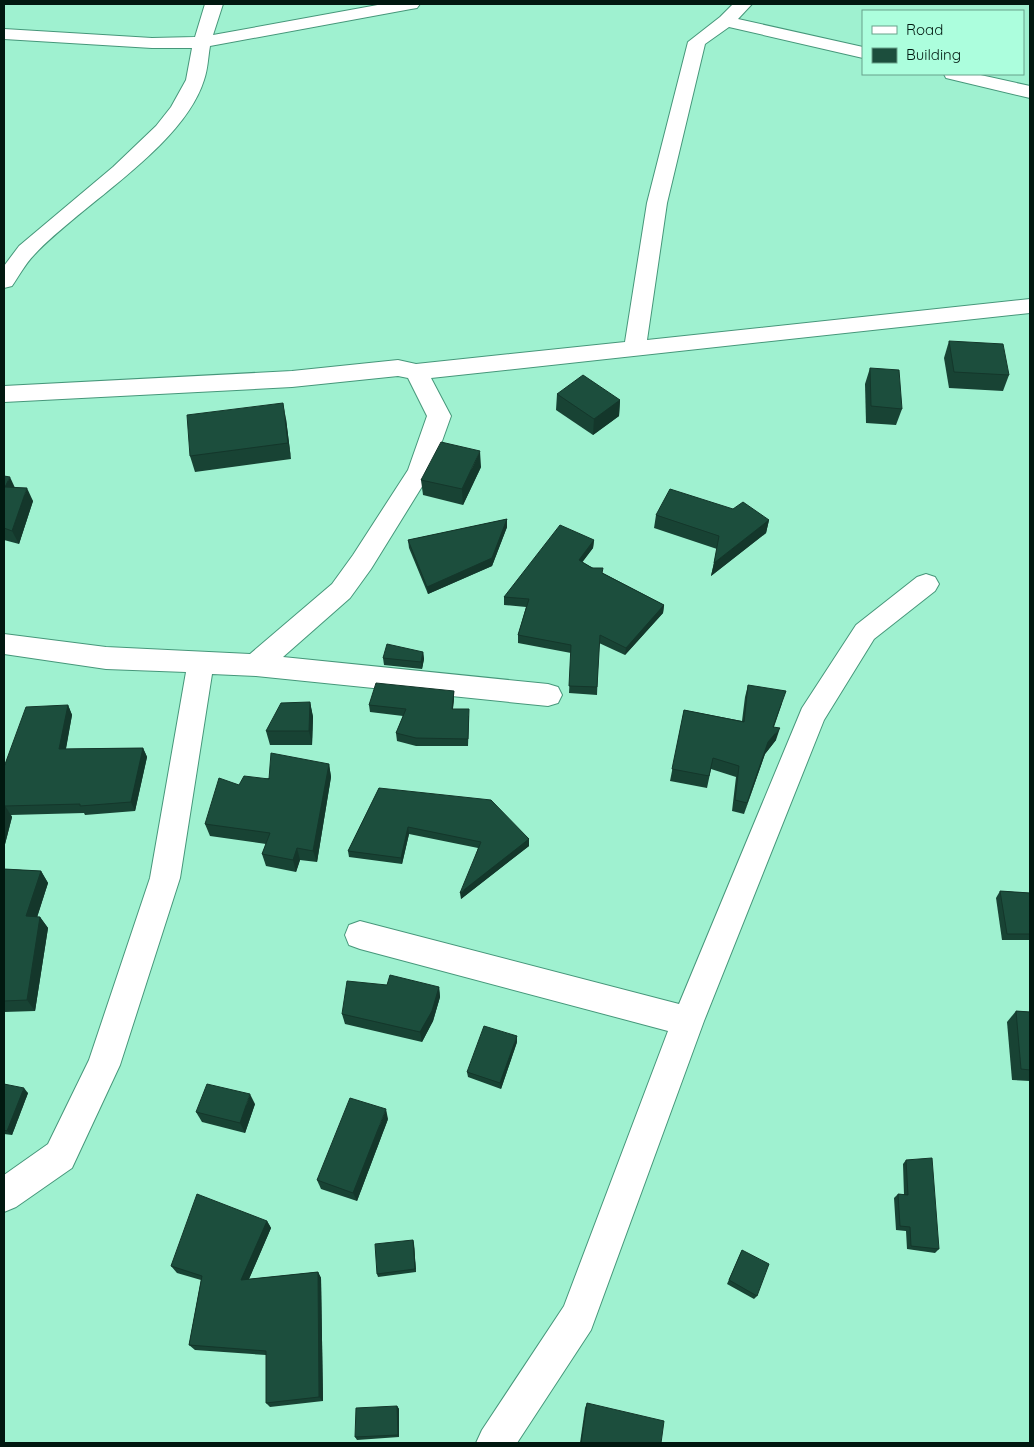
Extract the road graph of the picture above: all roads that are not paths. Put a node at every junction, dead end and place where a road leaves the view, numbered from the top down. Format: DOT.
graph roads {
  1 [pos="214,4"];
  2 [pos="411,4"];
  3 [pos="743,4"];
  4 [pos="726,20"];
  5 [pos="4,34"];
  6 [pos="202,42"];
  7 [pos="862,53"];
  8 [pos="957,75"];
  9 [pos="1030,92"];
  10 [pos="4,281"];
  11 [pos="1030,306"];
  12 [pos="635,347"];
  13 [pos="416,372"];
  14 [pos="4,394"];
  15 [pos="926,584"];
  16 [pos="4,644"];
  17 [pos="201,662"];
  18 [pos="256,665"];
  19 [pos="548,695"];
  20 [pos="360,935"];
  21 [pos="688,1021"];
  22 [pos="4,1195"];
  23 [pos="495,1443"];
  1 -- 6 [label="street"];
  2 -- 6 [label="street"];
  3 -- 4 [label="street"];
  4 -- 7 [label="street"];
  4 -- 12 [label="street"];
  5 -- 6 [label="street"];
  6 -- 10 [label="street"];
  8 -- 9 [label="street"];
  11 -- 12 [label="street"];
  12 -- 13 [label="street"];
  13 -- 14 [label="street"];
  13 -- 18 [label="street"];
  15 -- 21 [label="street"];
  16 -- 17 [label="street"];
  17 -- 18 [label="street"];
  17 -- 22 [label="street"];
  18 -- 19 [label="street"];
  20 -- 21 [label="street"];
  21 -- 23 [label="street"];
}
